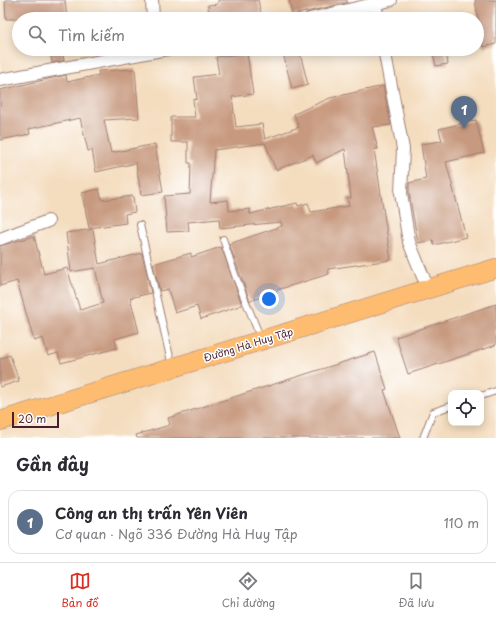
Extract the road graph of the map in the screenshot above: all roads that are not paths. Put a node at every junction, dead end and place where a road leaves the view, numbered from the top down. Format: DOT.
graph roads {
  1 [pos="152,0"];
  2 [pos="391,0"];
  3 [pos="375,4"];
  4 [pos="153,12"];
  5 [pos="340,12"];
  6 [pos="377,12"];
  7 [pos="124,56"];
  8 [pos="385,56"];
  9 [pos="0,80"];
  10 [pos="48,221"];
  11 [pos="140,225"];
  12 [pos="0,239"];
  13 [pos="223,239"];
  14 [pos="496,268"];
  15 [pos="428,289"];
  16 [pos="262,340"];
  17 [pos="173,368"];
  18 [pos="496,391"];
  19 [pos="484,395"];
  20 [pos="448,407"];
  21 [pos="0,421"];
  22 [pos="423,438"];
  1 -- 4 [label="street"];
  2 -- 3 [label="street"];
  3 -- 5 [label="street"];
  3 -- 6 [label="street"];
  7 -- 9 [label="street"];
  8 -- 15 [label="street"];
  10 -- 12 [label="street"];
  11 -- 17 [label="lane"];
  13 -- 16 [label="lane"];
  14 -- 15 [label="main road, Đường Hà Huy Tập"];
  15 -- 16 [label="main road, Đường Hà Huy Tập"];
  16 -- 17 [label="main road, Đường Hà Huy Tập"];
  17 -- 21 [label="main road, Đường Hà Huy Tập"];
  18 -- 19 [label="lane"];
  20 -- 22 [label="lane"];
}
